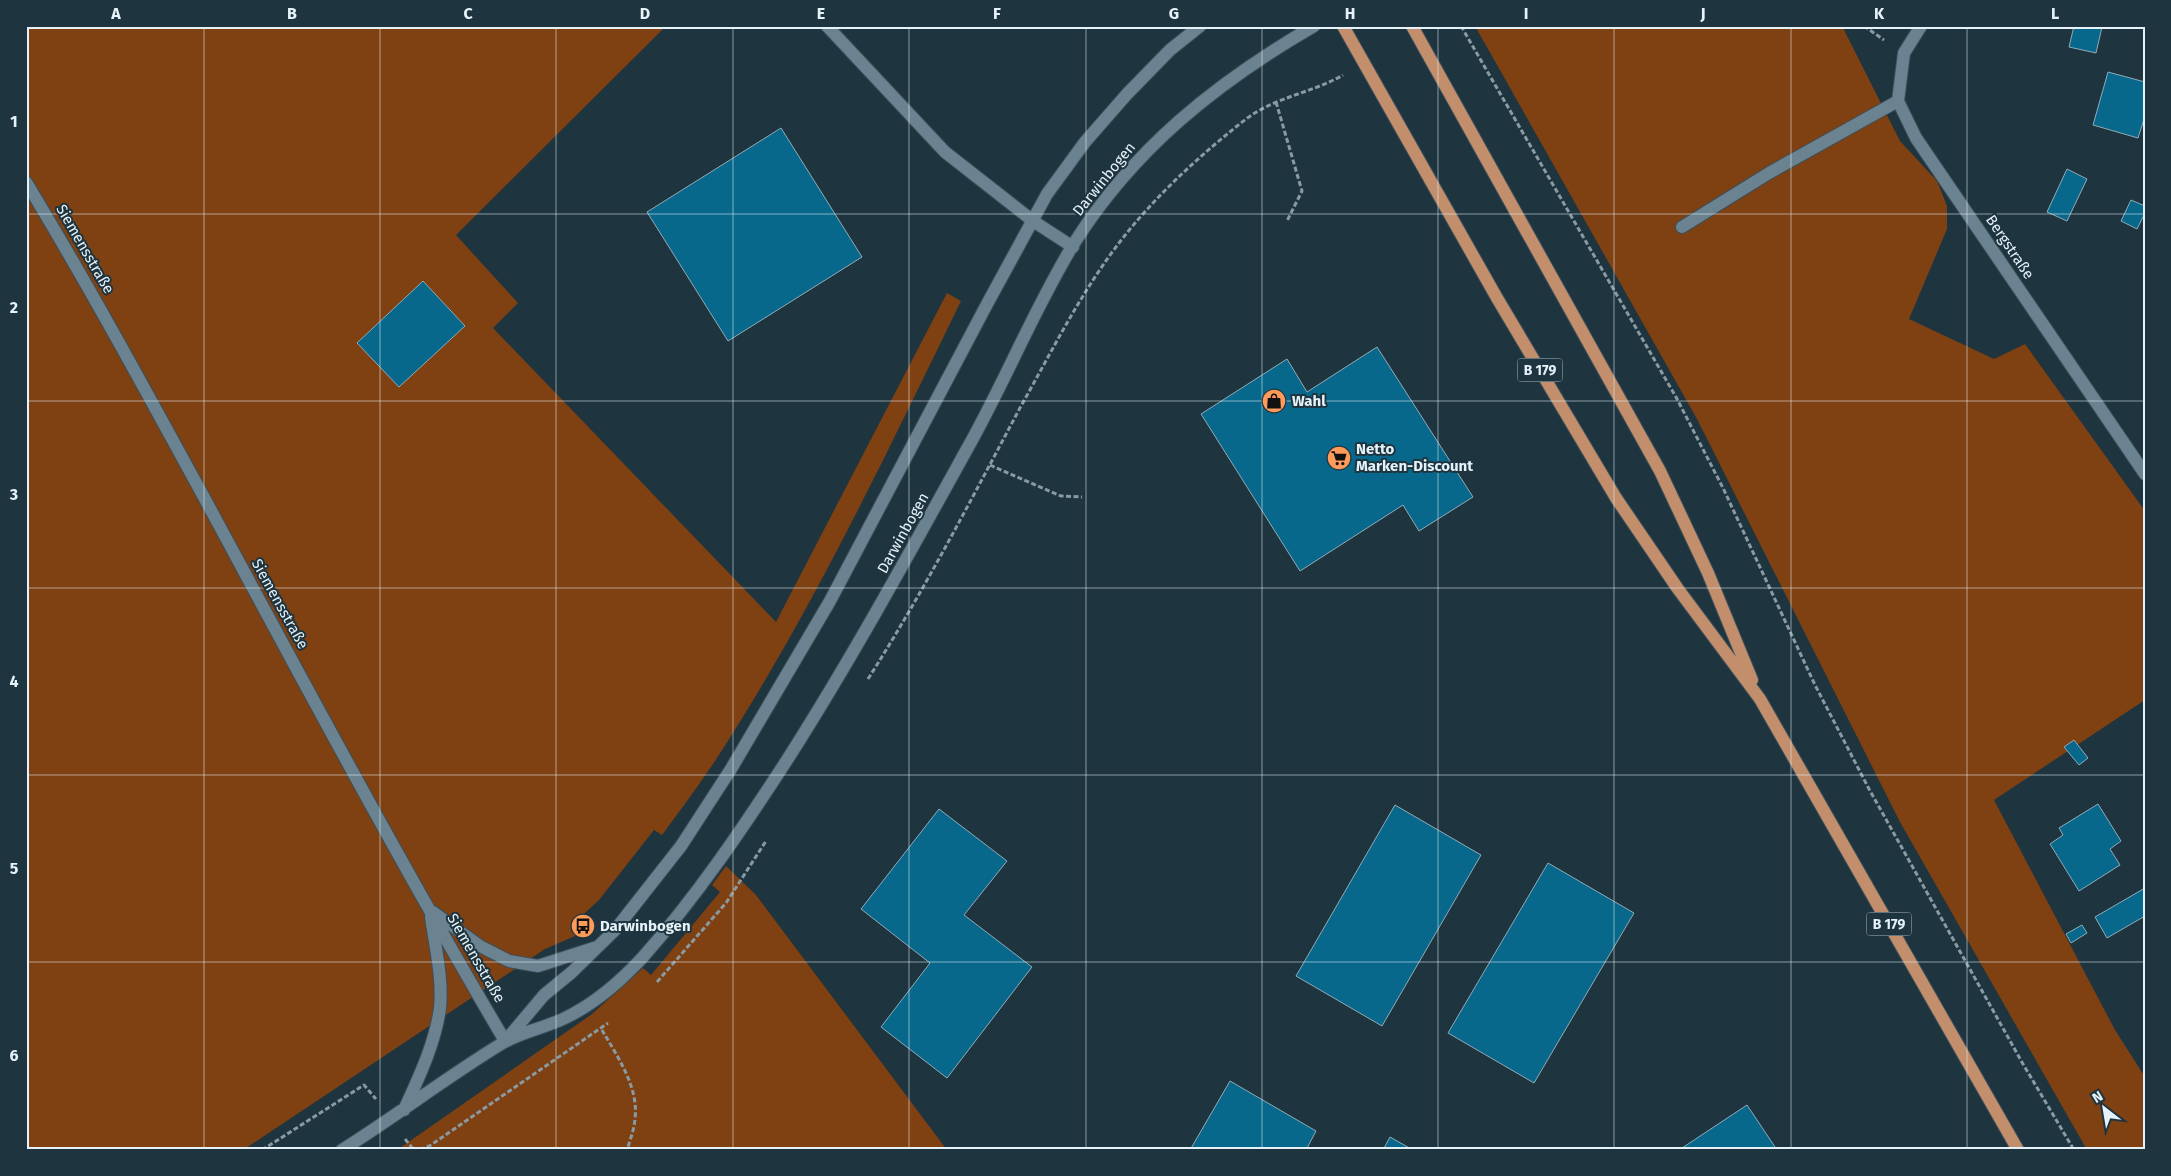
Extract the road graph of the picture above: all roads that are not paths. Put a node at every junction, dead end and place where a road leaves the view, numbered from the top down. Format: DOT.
graph roads {
  1 [pos="826,26"];
  2 [pos="1200,26"];
  3 [pos="1314,26"];
  4 [pos="1342,26"];
  5 [pos="1412,26"];
  6 [pos="1921,26"];
  7 [pos="1898,101"];
  8 [pos="26,182"];
  9 [pos="1033,221"];
  10 [pos="1682,227"];
  11 [pos="1073,247"];
  12 [pos="2145,474"];
  13 [pos="1760,699"];
  14 [pos="430,909"];
  15 [pos="600,947"];
  16 [pos="505,1041"];
  17 [pos="404,1110"];
  18 [pos="342,1150"];
  19 [pos="2018,1150"];
  1 -- 9 [label="street"];
  2 -- 9 [label="street, Darwinbogen"];
  3 -- 11 [label="street, Darwinbogen"];
  4 -- 13 [label="main road, B 179"];
  5 -- 13 [label="main road, B 179"];
  6 -- 7 [label="street"];
  7 -- 10 [label="street"];
  7 -- 12 [label="street, Bergstraße"];
  8 -- 14 [label="street, Siemensstraße"];
  9 -- 11 [label="street"];
  9 -- 15 [label="street, Darwinbogen"];
  11 -- 16 [label="street, Darwinbogen"];
  13 -- 19 [label="main road, B 179"];
  14 -- 15 [label="street"];
  14 -- 16 [label="street, Siemensstraße"];
  14 -- 17 [label="street"];
  15 -- 16 [label="street, Darwinbogen"];
  16 -- 17 [label="street, Darwinbogen"];
  17 -- 18 [label="street, Darwinbogen"];
}
